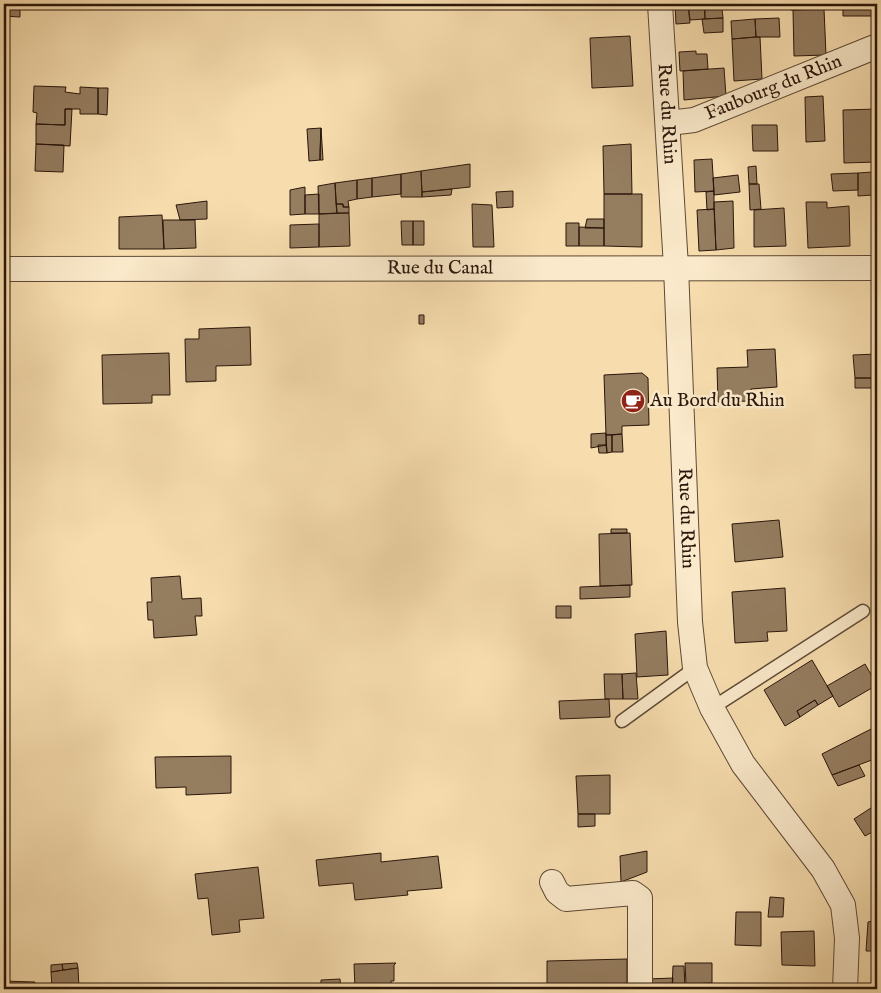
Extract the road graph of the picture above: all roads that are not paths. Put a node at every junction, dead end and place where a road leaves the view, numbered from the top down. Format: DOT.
graph roads {
  1 [pos="660,4"];
  2 [pos="877,46"];
  3 [pos="669,123"];
  4 [pos="676,267"];
  5 [pos="877,268"];
  6 [pos="4,269"];
  7 [pos="864,611"];
  8 [pos="694,668"];
  9 [pos="712,708"];
  10 [pos="622,721"];
  11 [pos="552,882"];
  12 [pos="640,989"];
  13 [pos="845,989"];
  1 -- 3 [label="street, Rue du Rhin"];
  2 -- 3 [label="street, Faubourg du Rhin"];
  3 -- 4 [label="street, Rue du Rhin"];
  4 -- 5 [label="street, Rue du Canal"];
  4 -- 6 [label="street, Rue du Canal"];
  4 -- 8 [label="street, Rue du Rhin"];
  7 -- 9 [label="lane"];
  8 -- 9 [label="street, Rue du Rhin"];
  8 -- 10 [label="lane"];
  9 -- 13 [label="street, Rue du Rhin"];
  11 -- 12 [label="street"];
}
